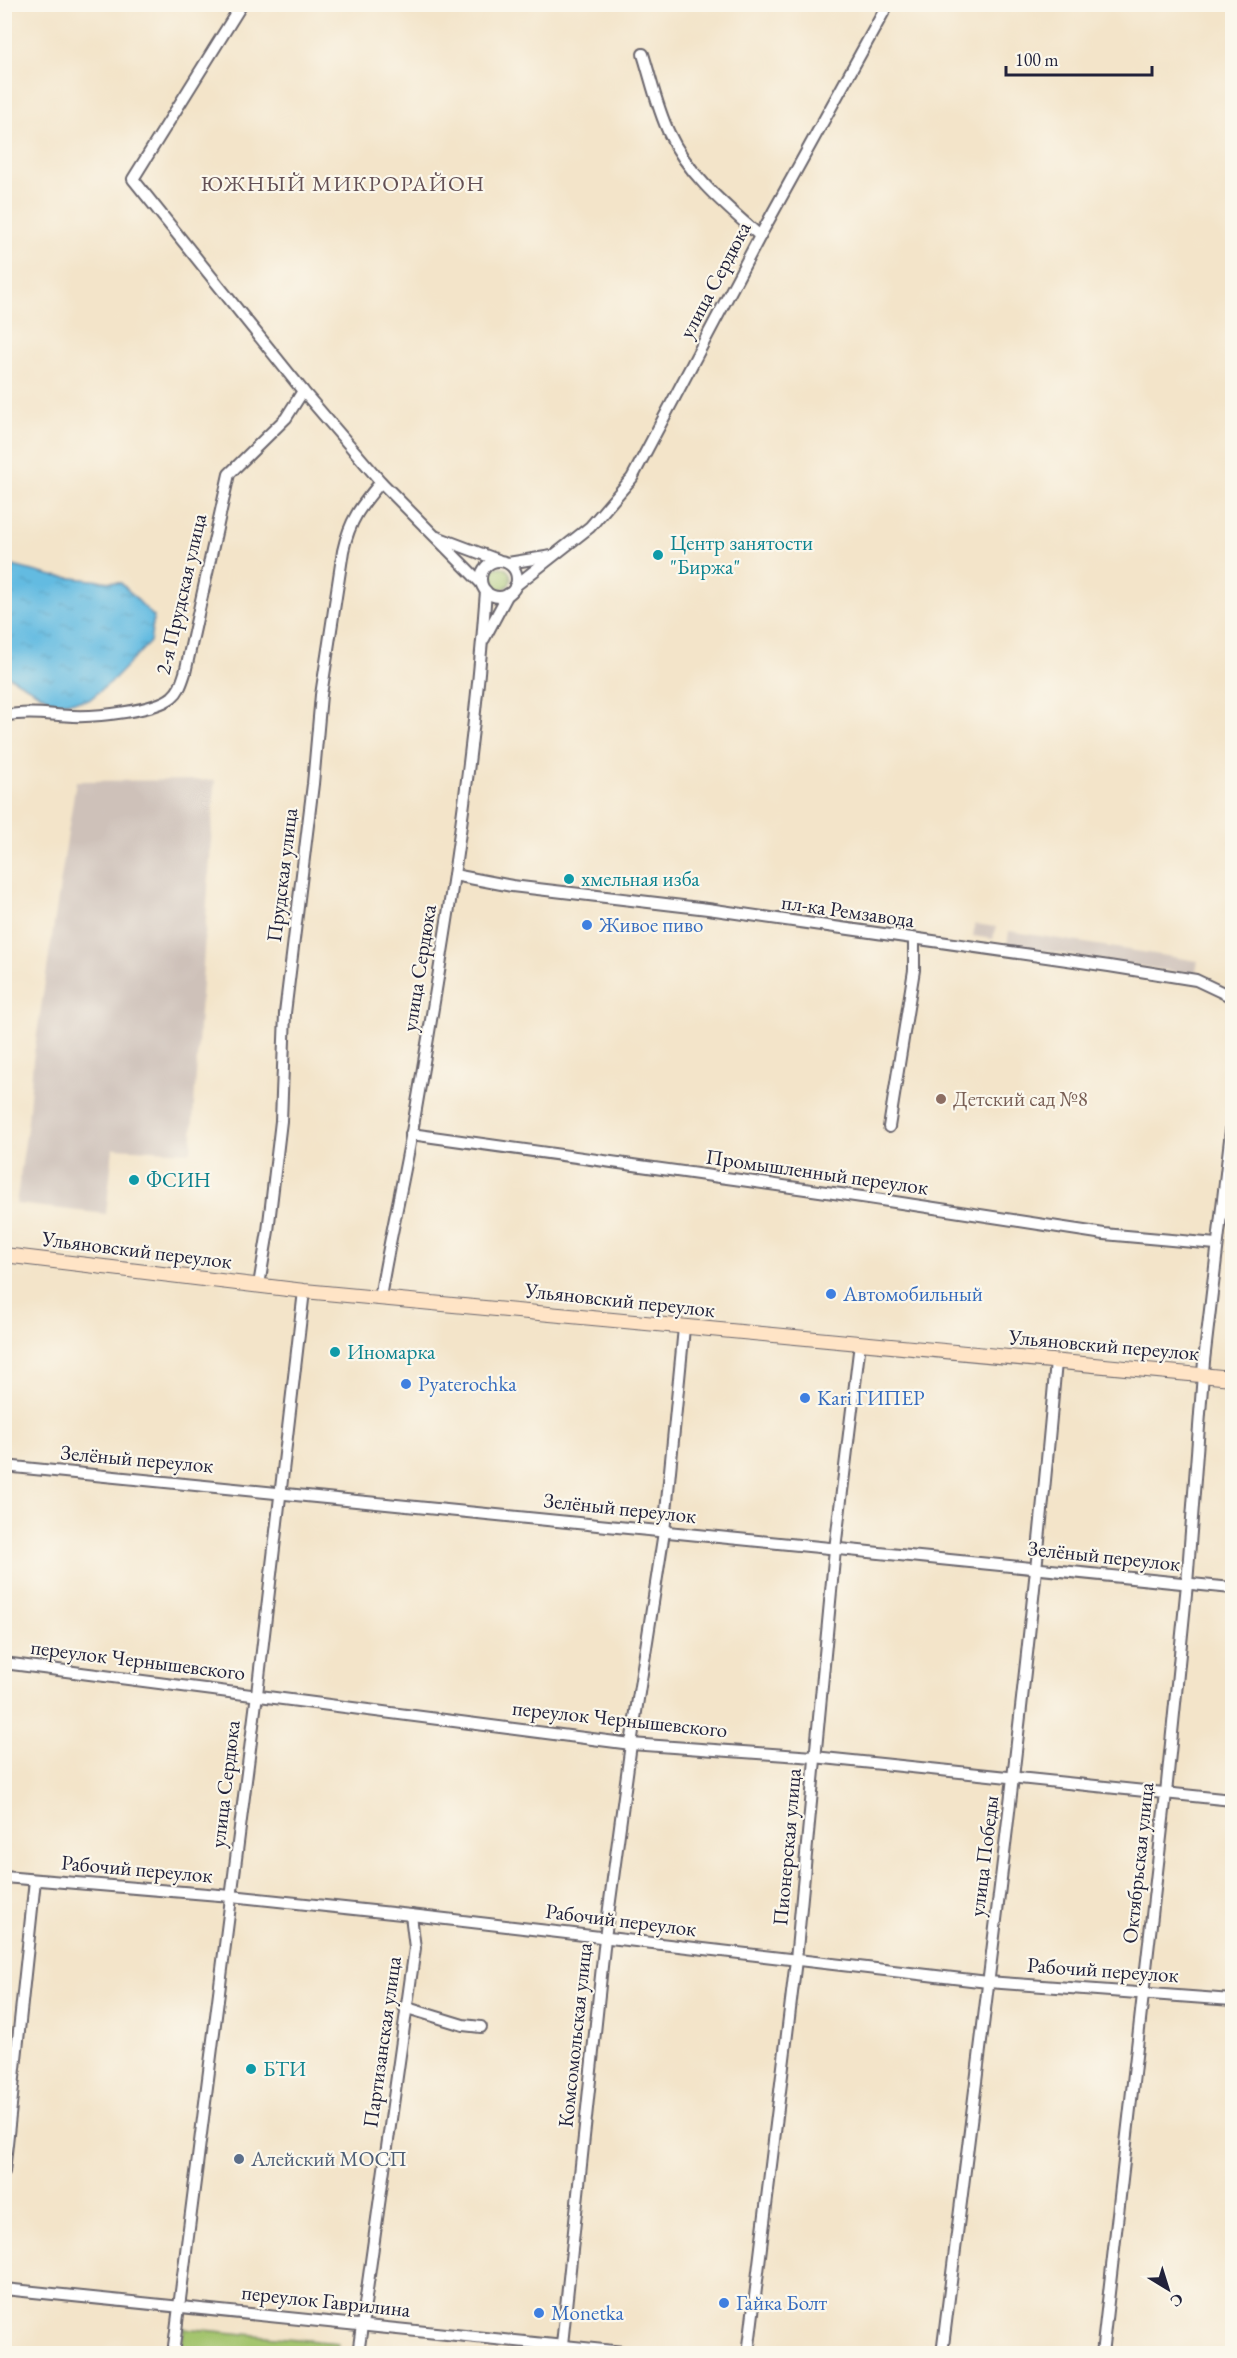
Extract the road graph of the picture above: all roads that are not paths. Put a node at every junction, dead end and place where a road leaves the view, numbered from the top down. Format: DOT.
graph roads {
  1 [pos="242,4"];
  2 [pos="888,4"];
  3 [pos="643,54"];
  4 [pos="760,236"];
  5 [pos="303,391"];
  6 [pos="381,482"];
  7 [pos="433,535"];
  8 [pos="555,555"];
  9 [pos="503,562"];
  10 [pos="484,587"];
  11 [pos="512,590"];
  12 [pos="482,643"];
  13 [pos="4,716"];
  14 [pos="454,875"];
  15 [pos="914,940"];
  16 [pos="1233,997"];
  17 [pos="1233,1122"];
  18 [pos="889,1127"];
  19 [pos="411,1134"];
  20 [pos="1216,1244"];
  21 [pos="4,1255"];
  22 [pos="259,1285"];
  23 [pos="304,1291"];
  24 [pos="380,1298"];
  25 [pos="684,1328"];
  26 [pos="860,1343"];
  27 [pos="1056,1362"];
  28 [pos="1205,1376"];
  29 [pos="1233,1378"];
  30 [pos="4,1466"];
  31 [pos="282,1492"];
  32 [pos="664,1532"];
  33 [pos="835,1549"];
  34 [pos="1038,1569"];
  35 [pos="1187,1584"];
  36 [pos="1233,1588"];
  37 [pos="4,1663"];
  38 [pos="257,1694"];
  39 [pos="631,1744"];
  40 [pos="814,1757"];
  41 [pos="1014,1777"];
  42 [pos="1166,1793"];
  43 [pos="1233,1800"];
  44 [pos="4,1877"];
  45 [pos="35,1880"];
  46 [pos="231,1896"];
  47 [pos="411,1915"];
  48 [pos="605,1938"];
  49 [pos="796,1960"];
  50 [pos="988,1982"];
  51 [pos="1143,1992"];
  52 [pos="1233,2000"];
  53 [pos="405,2007"];
  54 [pos="481,2027"];
  55 [pos="4,2172"];
  56 [pos="4,2289"];
  57 [pos="179,2306"];
  58 [pos="363,2324"];
  59 [pos="561,2349"];
  60 [pos="173,2354"];
  61 [pos="358,2354"];
  62 [pos="643,2354"];
  63 [pos="748,2354"];
  64 [pos="942,2354"];
  65 [pos="1102,2354"];
  1 -- 5 [label="street"];
  2 -- 4 [label="street, улица Сердюка"];
  3 -- 4 [label="street"];
  4 -- 8 [label="street, улица Сердюка"];
  5 -- 6 [label="street"];
  5 -- 13 [label="street, 2-я Прудская улица"];
  6 -- 7 [label="street"];
  6 -- 22 [label="street, Прудская улица"];
  7 -- 9 [label="street"];
  7 -- 10 [label="street"];
  8 -- 9 [label="street"];
  8 -- 11 [label="street, улица Сердюка"];
  9 -- 10 [label="street"];
  9 -- 11 [label="street"];
  10 -- 11 [label="street"];
  10 -- 12 [label="street, улица Сердюка"];
  11 -- 12 [label="street"];
  12 -- 14 [label="street, улица Сердюка"];
  14 -- 15 [label="street, пл-ка Ремзавода"];
  14 -- 19 [label="street, улица Сердюка"];
  15 -- 16 [label="street, пл-ка Ремзавода"];
  15 -- 18 [label="street"];
  17 -- 20 [label="street, Октябрьская улица"];
  19 -- 20 [label="street, Промышленный переулок"];
  19 -- 24 [label="street, улица Сердюка"];
  20 -- 28 [label="street, Октябрьская улица"];
  21 -- 22 [label="main road, Ульяновский переулок"];
  22 -- 23 [label="main road, Ульяновский переулок"];
  23 -- 24 [label="main road, Ульяновский переулок"];
  23 -- 31 [label="street, улица Сердюка"];
  24 -- 25 [label="main road, Ульяновский переулок"];
  25 -- 26 [label="main road, Ульяновский переулок"];
  25 -- 32 [label="street, Комсомольская улица"];
  26 -- 27 [label="main road, Ульяновский переулок"];
  26 -- 33 [label="street, Пионерская улица"];
  27 -- 28 [label="main road, Ульяновский переулок"];
  27 -- 34 [label="street, улица Победы"];
  28 -- 29 [label="main road, Ульяновский переулок"];
  28 -- 35 [label="street, Октябрьская улица"];
  30 -- 31 [label="street, Зелёный переулок"];
  31 -- 32 [label="street, Зелёный переулок"];
  31 -- 38 [label="street, улица Сердюка"];
  32 -- 33 [label="street, Зелёный переулок"];
  32 -- 39 [label="street, Комсомольская улица"];
  33 -- 34 [label="street, Зелёный переулок"];
  33 -- 40 [label="street, Пионерская улица"];
  34 -- 35 [label="street, Зелёный переулок"];
  34 -- 41 [label="street, улица Победы"];
  35 -- 36 [label="street, Зелёный переулок"];
  35 -- 42 [label="street, Октябрьская улица"];
  37 -- 38 [label="street, переулок Чернышевского"];
  38 -- 39 [label="street, переулок Чернышевского"];
  38 -- 46 [label="street, улица Сердюка"];
  39 -- 40 [label="street, переулок Чернышевского"];
  39 -- 48 [label="street, Комсомольская улица"];
  40 -- 41 [label="street, переулок Чернышевского"];
  40 -- 49 [label="street, Пионерская улица"];
  41 -- 42 [label="street, переулок Чернышевского"];
  41 -- 50 [label="street, улица Победы"];
  42 -- 43 [label="street, переулок Чернышевского"];
  42 -- 51 [label="street, Октябрьская улица"];
  44 -- 45 [label="street, Рабочий переулок"];
  45 -- 46 [label="street, Рабочий переулок"];
  45 -- 55 [label="street"];
  46 -- 47 [label="street, Рабочий переулок"];
  46 -- 57 [label="street, улица Сердюка"];
  47 -- 48 [label="street, Рабочий переулок"];
  47 -- 53 [label="street, Партизанская улица"];
  48 -- 49 [label="street, Рабочий переулок"];
  48 -- 59 [label="street, Комсомольская улица"];
  49 -- 50 [label="street, Рабочий переулок"];
  49 -- 63 [label="street, Пионерская улица"];
  50 -- 51 [label="street, Рабочий переулок"];
  50 -- 64 [label="street, улица Победы"];
  51 -- 52 [label="street, Рабочий переулок"];
  51 -- 65 [label="street, Октябрьская улица"];
  53 -- 54 [label="street"];
  53 -- 58 [label="street, Партизанская улица"];
  56 -- 57 [label="street, переулок Гаврилина"];
  57 -- 58 [label="street, переулок Гаврилина"];
  57 -- 60 [label="street, улица Сердюка"];
  58 -- 59 [label="street, переулок Гаврилина"];
  58 -- 61 [label="street, Партизанская улица"];
  59 -- 62 [label="street, переулок Гаврилина"];
}
